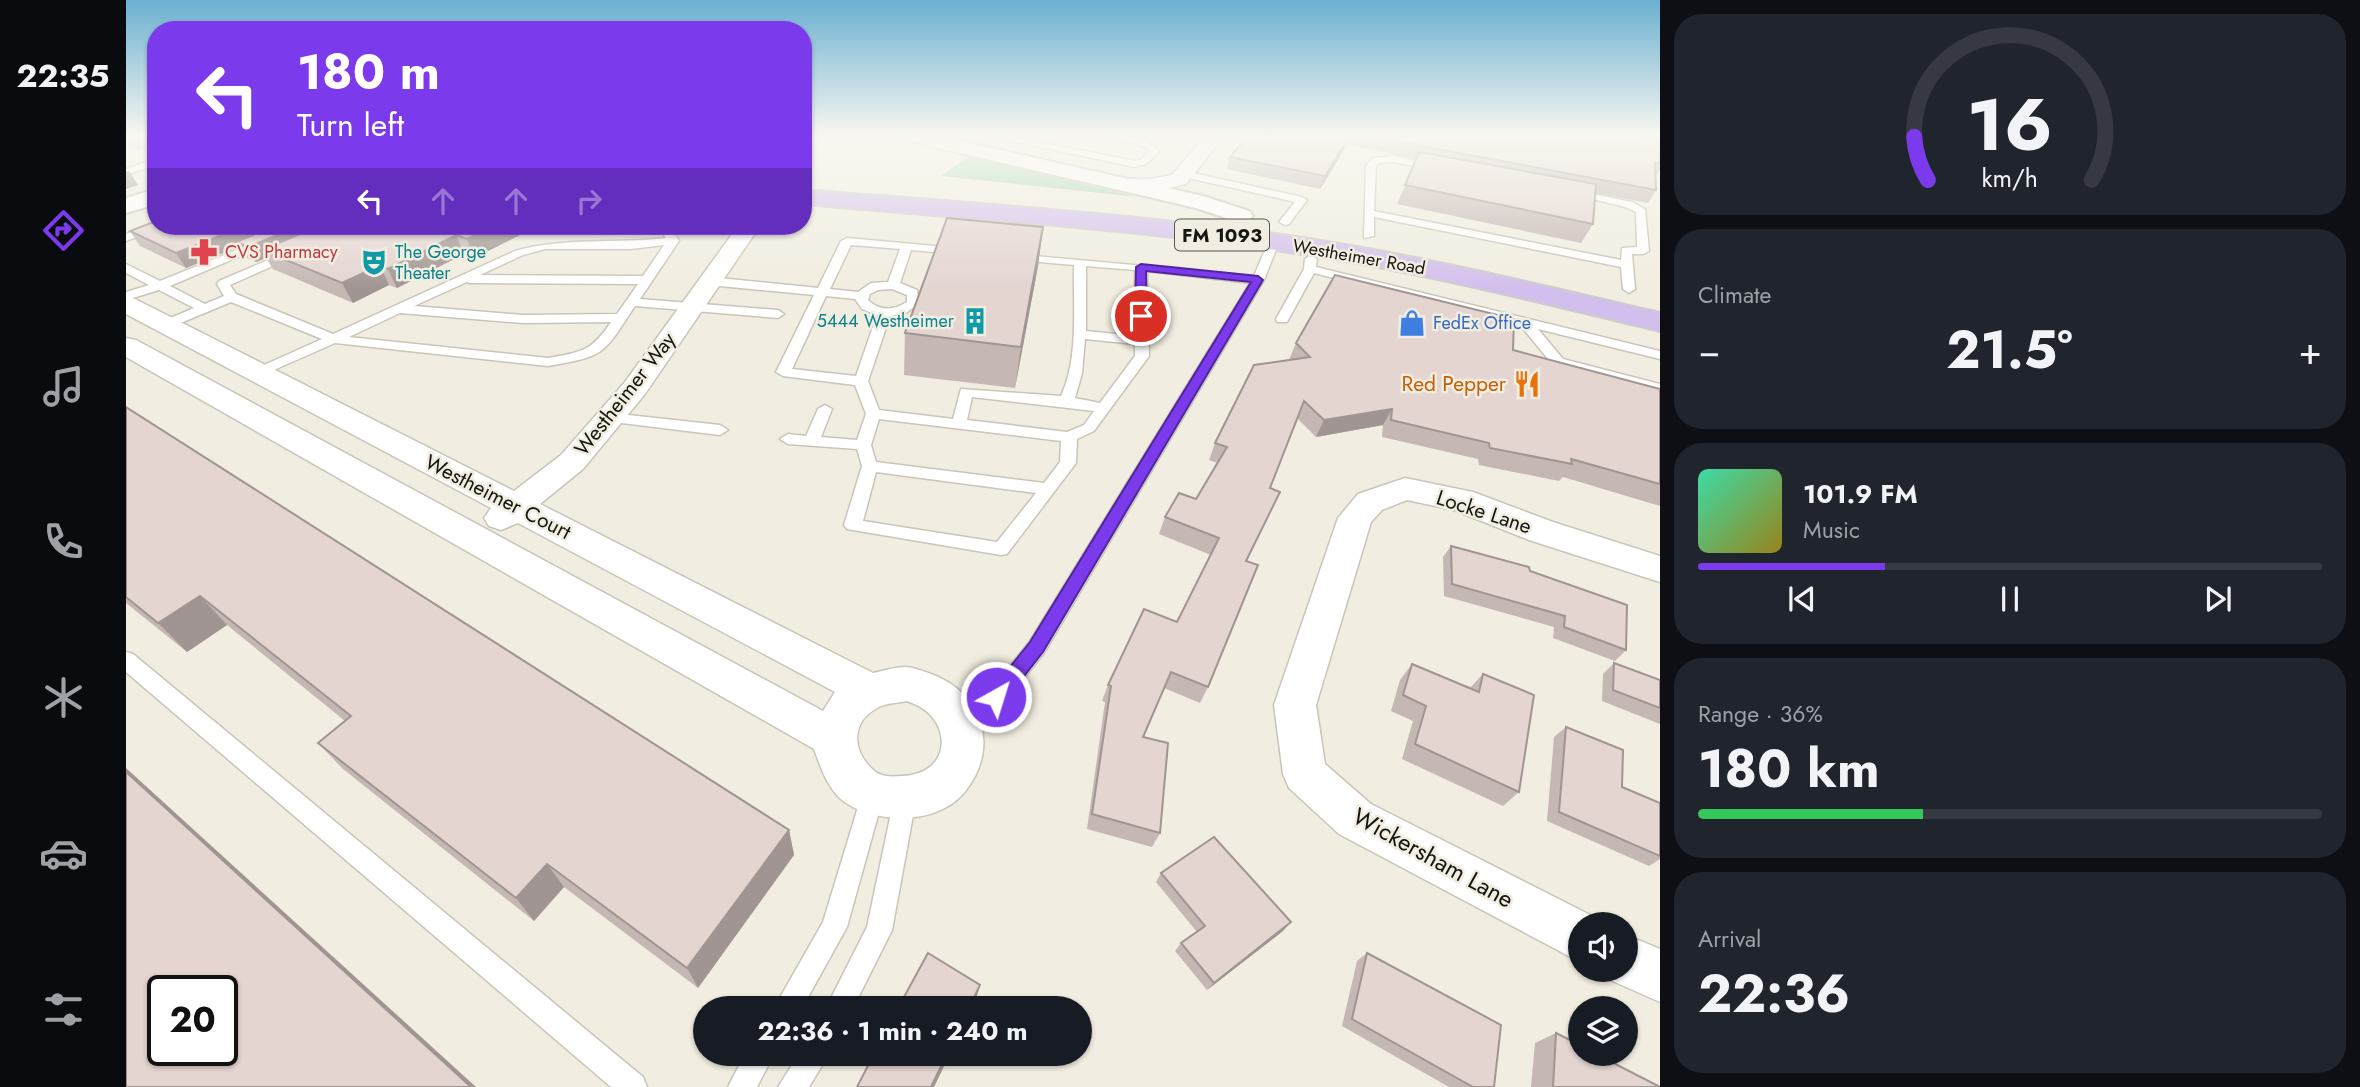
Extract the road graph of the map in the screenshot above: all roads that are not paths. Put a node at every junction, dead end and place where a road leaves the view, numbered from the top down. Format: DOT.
graph roads {
  1 [pos="903,188"];
  2 [pos="1137,188"];
  3 [pos="1186,188"];
  4 [pos="1241,188"];
  5 [pos="1370,188"];
  6 [pos="1558,190"];
  7 [pos="812,198"];
  8 [pos="147,199"];
  9 [pos="1203,203"];
  10 [pos="126,206"];
  11 [pos="1241,216"];
  12 [pos="1369,224"];
  13 [pos="147,230"];
  14 [pos="1279,232"];
  15 [pos="283,235"];
  16 [pos="671,235"];
  17 [pos="742,235"];
  18 [pos="126,237"];
  19 [pos="673,241"];
  20 [pos="907,246"];
  21 [pos="305,248"];
  22 [pos="1443,250"];
  23 [pos="974,252"];
  24 [pos="1000,255"];
  25 [pos="1311,259"];
  26 [pos="1080,262"];
  27 [pos="1141,267"];
  28 [pos="126,268"];
  29 [pos="1628,277"];
  30 [pos="463,279"];
  31 [pos="646,279"];
  32 [pos="1258,280"];
  33 [pos="709,281"];
  34 [pos="892,285"];
  35 [pos="159,286"];
  36 [pos="821,293"];
  37 [pos="126,296"];
  38 [pos="861,296"];
  39 [pos="1660,296"];
  40 [pos="231,297"];
  41 [pos="632,302"];
  42 [pos="126,304"];
  43 [pos="691,306"];
  44 [pos="205,309"];
  45 [pos="399,309"];
  46 [pos="885,312"];
  47 [pos="778,314"];
  48 [pos="620,318"];
  49 [pos="1282,320"];
  50 [pos="1525,322"];
  51 [pos="1660,322"];
  52 [pos="166,325"];
  53 [pos="1078,334"];
  54 [pos="333,339"];
  55 [pos="1142,341"];
  56 [pos="126,344"];
  57 [pos="1660,355"];
  58 [pos="258,373"];
  59 [pos="861,381"];
  60 [pos="1660,388"];
  61 [pos="1066,401"];
  62 [pos="1104,408"];
  63 [pos="825,409"];
  64 [pos="873,414"];
  65 [pos="610,418"];
  66 [pos="959,424"];
  67 [pos="720,430"];
  68 [pos="1069,437"];
  69 [pos="788,439"];
  70 [pos="811,442"];
  71 [pos="863,445"];
  72 [pos="870,466"];
  73 [pos="1048,489"];
  74 [pos="516,506"];
  75 [pos="476,537"];
  76 [pos="1660,569"];
  77 [pos="1329,599"];
  78 [pos="126,660"];
  79 [pos="869,690"];
  80 [pos="954,711"];
  81 [pos="834,738"];
  82 [pos="889,796"];
  83 [pos="1568,931"];
  84 [pos="1638,966"];
  85 [pos="1660,976"];
  86 [pos="794,996"];
  87 [pos="845,996"];
  88 [pos="753,1066"];
  89 [pos="807,1066"];
  90 [pos="633,1087"];
  91 [pos="742,1087"];
  92 [pos="792,1087"];
  1 -- 11 [label="main road, Westheimer Road / FM 1093"];
  2 -- 9 [label="street"];
  3 -- 9 [label="street"];
  4 -- 14 [label="lane"];
  5 -- 12 [label="lane"];
  6 -- 29 [label="lane"];
  7 -- 14 [label="main road, Westheimer Road / FM 1093"];
  8 -- 10 [label="street"];
  9 -- 11 [label="street"];
  11 -- 14 [label="main road, Westheimer Road / FM 1093"];
  12 -- 14 [label="main road, Westheimer Road / FM 1093"];
  12 -- 22 [label="main road, Westheimer Road / FM 1093"];
  12 -- 29 [label="lane"];
  13 -- 18 [label="lane"];
  14 -- 25 [label="main road, Westheimer Road / FM 1093"];
  14 -- 32 [label="lane"];
  15 -- 35 [label="lane"];
  16 -- 19 [label="lane"];
  17 -- 33 [label="street, Westheimer Way"];
  19 -- 30 [label="lane"];
  19 -- 31 [label="lane"];
  20 -- 23 [label="lane"];
  20 -- 34 [label="lane"];
  20 -- 36 [label="lane"];
  21 -- 40 [label="lane"];
  22 -- 25 [label="main road"];
  22 -- 29 [label="main road, Westheimer Road / FM 1093"];
  24 -- 26 [label="lane"];
  25 -- 49 [label="lane"];
  25 -- 50 [label="lane"];
  25 -- 51 [label="main road, Westheimer Road / FM 1093"];
  26 -- 27 [label="lane"];
  26 -- 53 [label="lane"];
  27 -- 32 [label="lane"];
  27 -- 55 [label="lane"];
  28 -- 35 [label="lane"];
  29 -- 39 [label="main road, Westheimer Road / FM 1093"];
  30 -- 31 [label="lane"];
  30 -- 45 [label="lane"];
  31 -- 41 [label="lane"];
  32 -- 80 [label="lane"];
  33 -- 36 [label="lane"];
  33 -- 43 [label="street, Westheimer Way"];
  34 -- 38 [label="lane"];
  34 -- 46 [label="lane"];
  35 -- 37 [label="lane"];
  35 -- 44 [label="lane"];
  36 -- 38 [label="lane"];
  36 -- 59 [label="lane"];
  38 -- 46 [label="lane"];
  40 -- 44 [label="lane"];
  40 -- 54 [label="lane"];
  41 -- 43 [label="lane"];
  41 -- 48 [label="lane"];
  42 -- 52 [label="street, Westheimer Court"];
  43 -- 47 [label="lane"];
  43 -- 65 [label="street, Westheimer Way"];
  44 -- 52 [label="lane"];
  45 -- 48 [label="lane"];
  45 -- 54 [label="lane"];
  46 -- 59 [label="lane"];
  48 -- 54 [label="lane"];
  50 -- 57 [label="lane"];
  50 -- 60 [label="lane"];
  52 -- 56 [label="street"];
  52 -- 58 [label="street, Westheimer Court"];
  53 -- 55 [label="lane"];
  53 -- 61 [label="lane"];
  54 -- 58 [label="lane"];
  55 -- 62 [label="lane"];
  56 -- 75 [label="street, Westheimer Court"];
  58 -- 74 [label="street, Westheimer Court"];
  59 -- 64 [label="lane"];
  61 -- 62 [label="lane"];
  61 -- 66 [label="lane"];
  62 -- 68 [label="lane"];
  63 -- 70 [label="lane"];
  64 -- 66 [label="lane"];
  64 -- 71 [label="lane"];
  65 -- 67 [label="lane"];
  65 -- 74 [label="street, Westheimer Way"];
  66 -- 68 [label="lane"];
  68 -- 73 [label="lane"];
  69 -- 70 [label="lane"];
  70 -- 71 [label="lane"];
  71 -- 72 [label="lane"];
  72 -- 73 [label="lane"];
  72 -- 73 [label="lane"];
  74 -- 75 [label="street, Westheimer Way"];
  74 -- 79 [label="street, Westheimer Court"];
  75 -- 81 [label="street, Westheimer Court"];
  76 -- 77 [label="street, Locke Lane"];
  77 -- 83 [label="street, Wickersham Lane"];
  78 -- 90 [label="lane"];
  79 -- 80 [label="street"];
  79 -- 81 [label="street"];
  80 -- 82 [label="street"];
  81 -- 82 [label="street"];
  82 -- 86 [label="lane"];
  82 -- 87 [label="lane"];
  84 -- 85 [label="street"];
  88 -- 91 [label="lane"];
  89 -- 92 [label="lane"];
}
